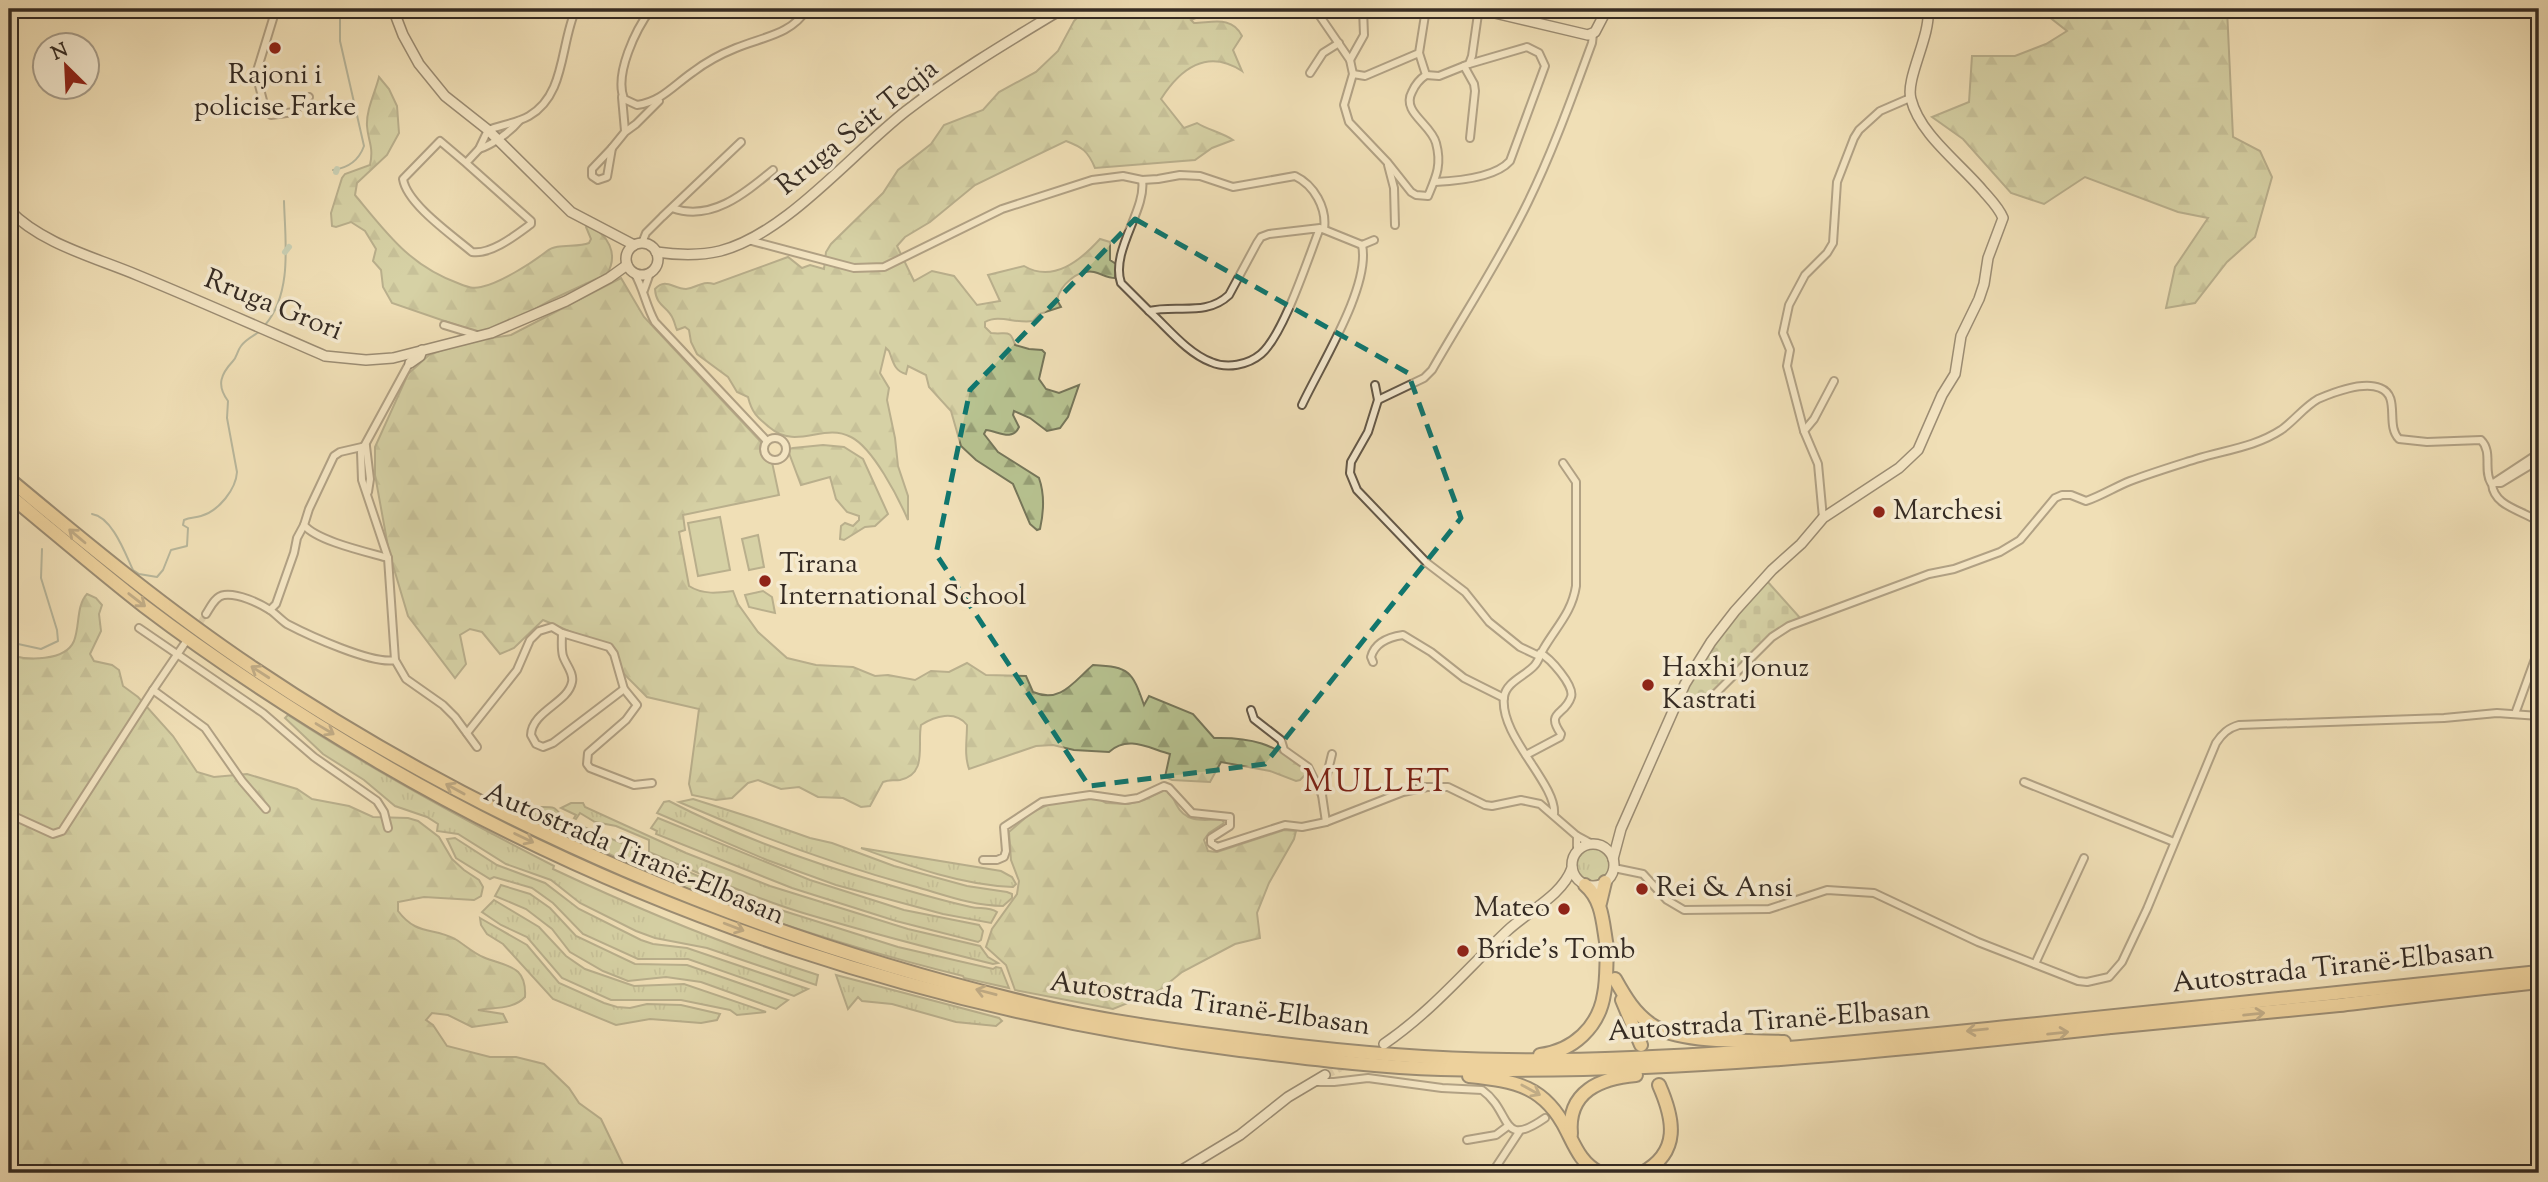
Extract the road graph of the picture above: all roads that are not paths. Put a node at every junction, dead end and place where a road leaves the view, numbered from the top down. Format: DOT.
graph roads {
  1 [pos="276,9"];
  2 [pos="393,9"];
  3 [pos="576,9"];
  4 [pos="650,9"];
  5 [pos="807,9"];
  6 [pos="1062,9"];
  7 [pos="1315,9"];
  8 [pos="1363,9"];
  9 [pos="1426,9"];
  10 [pos="1607,9"];
  11 [pos="1928,9"];
  12 [pos="1478,11"];
  13 [pos="1593,34"];
  14 [pos="1339,43"];
  15 [pos="1419,53"];
  16 [pos="1350,60"];
  17 [pos="1466,65"];
  18 [pos="1310,73"];
  19 [pos="1353,74"];
  20 [pos="1426,75"];
  21 [pos="622,95"];
  22 [pos="309,97"];
  23 [pos="662,97"];
  24 [pos="1910,98"];
  25 [pos="519,121"];
  26 [pos="488,130"];
  27 [pos="625,132"];
  28 [pos="496,138"];
  29 [pos="1470,138"];
  30 [pos="741,142"];
  31 [pos="612,148"];
  32 [pos="479,149"];
  33 [pos="466,163"];
  34 [pos="1388,163"];
  35 [pos="773,170"];
  36 [pos="1142,180"];
  37 [pos="1435,182"];
  38 [pos="672,208"];
  39 [pos="9,210"];
  40 [pos="1395,225"];
  41 [pos="1322,228"];
  42 [pos="616,236"];
  43 [pos="748,240"];
  44 [pos="1374,240"];
  45 [pos="638,244"];
  46 [pos="1363,245"];
  47 [pos="627,253"];
  48 [pos="657,257"];
  49 [pos="631,271"];
  50 [pos="650,273"];
  51 [pos="644,290"];
  52 [pos="1149,310"];
  53 [pos="479,336"];
  54 [pos="452,337"];
  55 [pos="406,360"];
  56 [pos="1835,381"];
  57 [pos="1376,385"];
  58 [pos="1378,400"];
  59 [pos="1302,405"];
  60 [pos="1804,431"];
  61 [pos="767,441"];
  62 [pos="366,446"];
  63 [pos="2539,453"];
  64 [pos="2539,460"];
  65 [pos="1563,463"];
  66 [pos="9,479"];
  67 [pos="2492,484"];
  68 [pos="9,495"];
  69 [pos="1823,518"];
  70 [pos="2539,522"];
  71 [pos="304,525"];
  72 [pos="388,558"];
  73 [pos="270,610"];
  74 [pos="206,614"];
  75 [pos="139,628"];
  76 [pos="562,633"];
  77 [pos="185,643"];
  78 [pos="2539,648"];
  79 [pos="176,653"];
  80 [pos="1539,655"];
  81 [pos="395,660"];
  82 [pos="1373,662"];
  83 [pos="624,689"];
  84 [pos="153,690"];
  85 [pos="1504,698"];
  86 [pos="1676,706"];
  87 [pos="1251,710"];
  88 [pos="2515,714"];
  89 [pos="2539,716"];
  90 [pos="467,733"];
  91 [pos="477,747"];
  92 [pos="1332,754"];
  93 [pos="1526,755"];
  94 [pos="2024,782"];
  95 [pos="652,783"];
  96 [pos="1322,795"];
  97 [pos="266,808"];
  98 [pos="9,814"];
  99 [pos="1554,814"];
  100 [pos="1326,822"];
  101 [pos="388,828"];
  102 [pos="1621,829"];
  103 [pos="1577,835"];
  104 [pos="2175,842"];
  105 [pos="1596,845"];
  106 [pos="1577,853"];
  107 [pos="2084,858"];
  108 [pos="983,860"];
  109 [pos="1613,863"];
  110 [pos="1572,868"];
  111 [pos="1605,882"];
  112 [pos="1583,883"];
  113 [pos="1559,889"];
  114 [pos="1600,904"];
  115 [pos="1607,950"];
  116 [pos="2035,964"];
  117 [pos="2539,972"];
  118 [pos="1615,979"];
  119 [pos="2539,982"];
  120 [pos="1384,1044"];
  121 [pos="1641,1045"];
  122 [pos="1829,1046"];
  123 [pos="1508,1060"];
  124 [pos="1694,1065"];
  125 [pos="1443,1069"];
  126 [pos="1325,1075"];
  127 [pos="1313,1082"];
  128 [pos="1658,1085"];
  129 [pos="1545,1118"];
  130 [pos="1508,1126"];
  131 [pos="1519,1132"];
  132 [pos="1467,1140"];
  133 [pos="1573,1144"];
  134 [pos="1177,1173"];
  135 [pos="1492,1173"];
  136 [pos="1600,1173"];
  137 [pos="1642,1173"];
  1 -- 22 [label="street"];
  2 -- 26 [label="main road"];
  3 -- 25 [label="street"];
  4 -- 21 [label="street"];
  5 -- 23 [label="street"];
  6 -- 43 [label="main road, Rruga Seit Teqja"];
  7 -- 14 [label="street"];
  8 -- 16 [label="street"];
  9 -- 15 [label="street"];
  10 -- 13 [label="main road"];
  11 -- 24 [label="main road"];
  12 -- 13 [label="main road"];
  12 -- 17 [label="street"];
  13 -- 58 [label="street"];
  14 -- 16 [label="street"];
  14 -- 18 [label="street"];
  15 -- 19 [label="street"];
  15 -- 20 [label="street"];
  16 -- 19 [label="street"];
  17 -- 20 [label="street"];
  17 -- 29 [label="street"];
  17 -- 37 [label="street"];
  19 -- 34 [label="street"];
  20 -- 37 [label="street"];
  21 -- 23 [label="street"];
  21 -- 27 [label="street"];
  23 -- 27 [label="street"];
  24 -- 60 [label="street"];
  24 -- 69 [label="main road"];
  25 -- 26 [label="street"];
  25 -- 28 [label="street"];
  26 -- 28 [label="main road"];
  26 -- 32 [label="street"];
  27 -- 31 [label="street"];
  28 -- 32 [label="street"];
  28 -- 42 [label="main road"];
  30 -- 38 [label="street"];
  31 -- 31 [label="street"];
  32 -- 33 [label="street"];
  33 -- 33 [label="street"];
  34 -- 37 [label="street"];
  34 -- 40 [label="street"];
  35 -- 38 [label="street"];
  36 -- 41 [label="street"];
  36 -- 43 [label="street"];
  36 -- 52 [label="street"];
  38 -- 45 [label="street"];
  39 -- 55 [label="main road, Rruga Grori"];
  41 -- 46 [label="street"];
  41 -- 52 [label="street"];
  41 -- 52 [label="street"];
  42 -- 45 [label="main road"];
  42 -- 47 [label="main road"];
  43 -- 48 [label="main road, Rruga Seit Teqja"];
  44 -- 46 [label="street"];
  45 -- 47 [label="main road"];
  45 -- 48 [label="main road"];
  46 -- 59 [label="street"];
  47 -- 49 [label="main road"];
  48 -- 50 [label="main road"];
  49 -- 50 [label="main road"];
  49 -- 51 [label="street"];
  49 -- 53 [label="main road, Rruga Grori"];
  50 -- 51 [label="street"];
  51 -- 61 [label="street"];
  53 -- 54 [label="main road, Rruga Grori"];
  53 -- 54 [label="street"];
  54 -- 55 [label="main road, Rruga Grori"];
  55 -- 62 [label="street"];
  56 -- 60 [label="street"];
  57 -- 58 [label="street"];
  58 -- 80 [label="street"];
  60 -- 69 [label="street"];
  62 -- 71 [label="street"];
  62 -- 72 [label="street"];
  63 -- 67 [label="street"];
  64 -- 67 [label="street"];
  65 -- 80 [label="street"];
  123 -- 66 [label="highway, Autostrada Tiranë-Elbasan, one-way"];
  67 -- 70 [label="street"];
  67 -- 86 [label="street"];
  68 -- 125 [label="highway, Autostrada Tiranë-Elbasan, one-way"];
  69 -- 86 [label="main road"];
  71 -- 72 [label="street"];
  71 -- 73 [label="street"];
  72 -- 81 [label="street"];
  73 -- 74 [label="street"];
  73 -- 81 [label="street"];
  75 -- 79 [label="street"];
  76 -- 83 [label="street"];
  76 -- 83 [label="street"];
  76 -- 90 [label="street"];
  77 -- 79 [label="street"];
  78 -- 88 [label="street"];
  79 -- 84 [label="street"];
  79 -- 101 [label="street"];
  80 -- 85 [label="street"];
  80 -- 93 [label="street"];
  81 -- 90 [label="street"];
  82 -- 85 [label="street"];
  83 -- 95 [label="street"];
  84 -- 97 [label="street"];
  84 -- 98 [label="street"];
  85 -- 93 [label="street"];
  86 -- 102 [label="main road"];
  87 -- 96 [label="street"];
  88 -- 89 [label="street"];
  88 -- 104 [label="street"];
  90 -- 91 [label="street"];
  92 -- 96 [label="street"];
  93 -- 99 [label="street"];
  94 -- 104 [label="street"];
  96 -- 100 [label="street"];
  99 -- 100 [label="street"];
  99 -- 103 [label="street"];
  100 -- 108 [label="street"];
  102 -- 105 [label="main road"];
  102 -- 109 [label="main road"];
  103 -- 105 [label="street"];
  103 -- 106 [label="street"];
  104 -- 116 [label="street"];
  105 -- 106 [label="main road"];
  105 -- 109 [label="main road"];
  106 -- 110 [label="main road"];
  107 -- 116 [label="street"];
  109 -- 111 [label="main road"];
  109 -- 116 [label="street"];
  110 -- 112 [label="main road"];
  110 -- 113 [label="main road"];
  111 -- 112 [label="main road"];
  111 -- 114 [label="highway"];
  112 -- 113 [label="main road"];
  112 -- 114 [label="highway"];
  113 -- 120 [label="main road"];
  114 -- 115 [label="highway"];
  115 -- 118 [label="highway"];
  115 -- 123 [label="highway"];
  117 -- 122 [label="highway, Autostrada Tiranë-Elbasan, one-way"];
  118 -- 121 [label="highway"];
  118 -- 122 [label="highway"];
  124 -- 119 [label="highway, Autostrada Tiranë-Elbasan, one-way"];
  122 -- 123 [label="highway, Autostrada Tiranë-Elbasan"];
  124 -- 125 [label="highway, Autostrada Tiranë-Elbasan"];
  124 -- 133 [label="highway"];
  125 -- 133 [label="highway, one-way"];
  126 -- 127 [label="main road"];
  127 -- 130 [label="street"];
  127 -- 134 [label="main road"];
  128 -- 137 [label="highway"];
  129 -- 131 [label="street"];
  130 -- 131 [label="street"];
  130 -- 132 [label="street"];
  131 -- 135 [label="street"];
  133 -- 136 [label="highway"];
}
